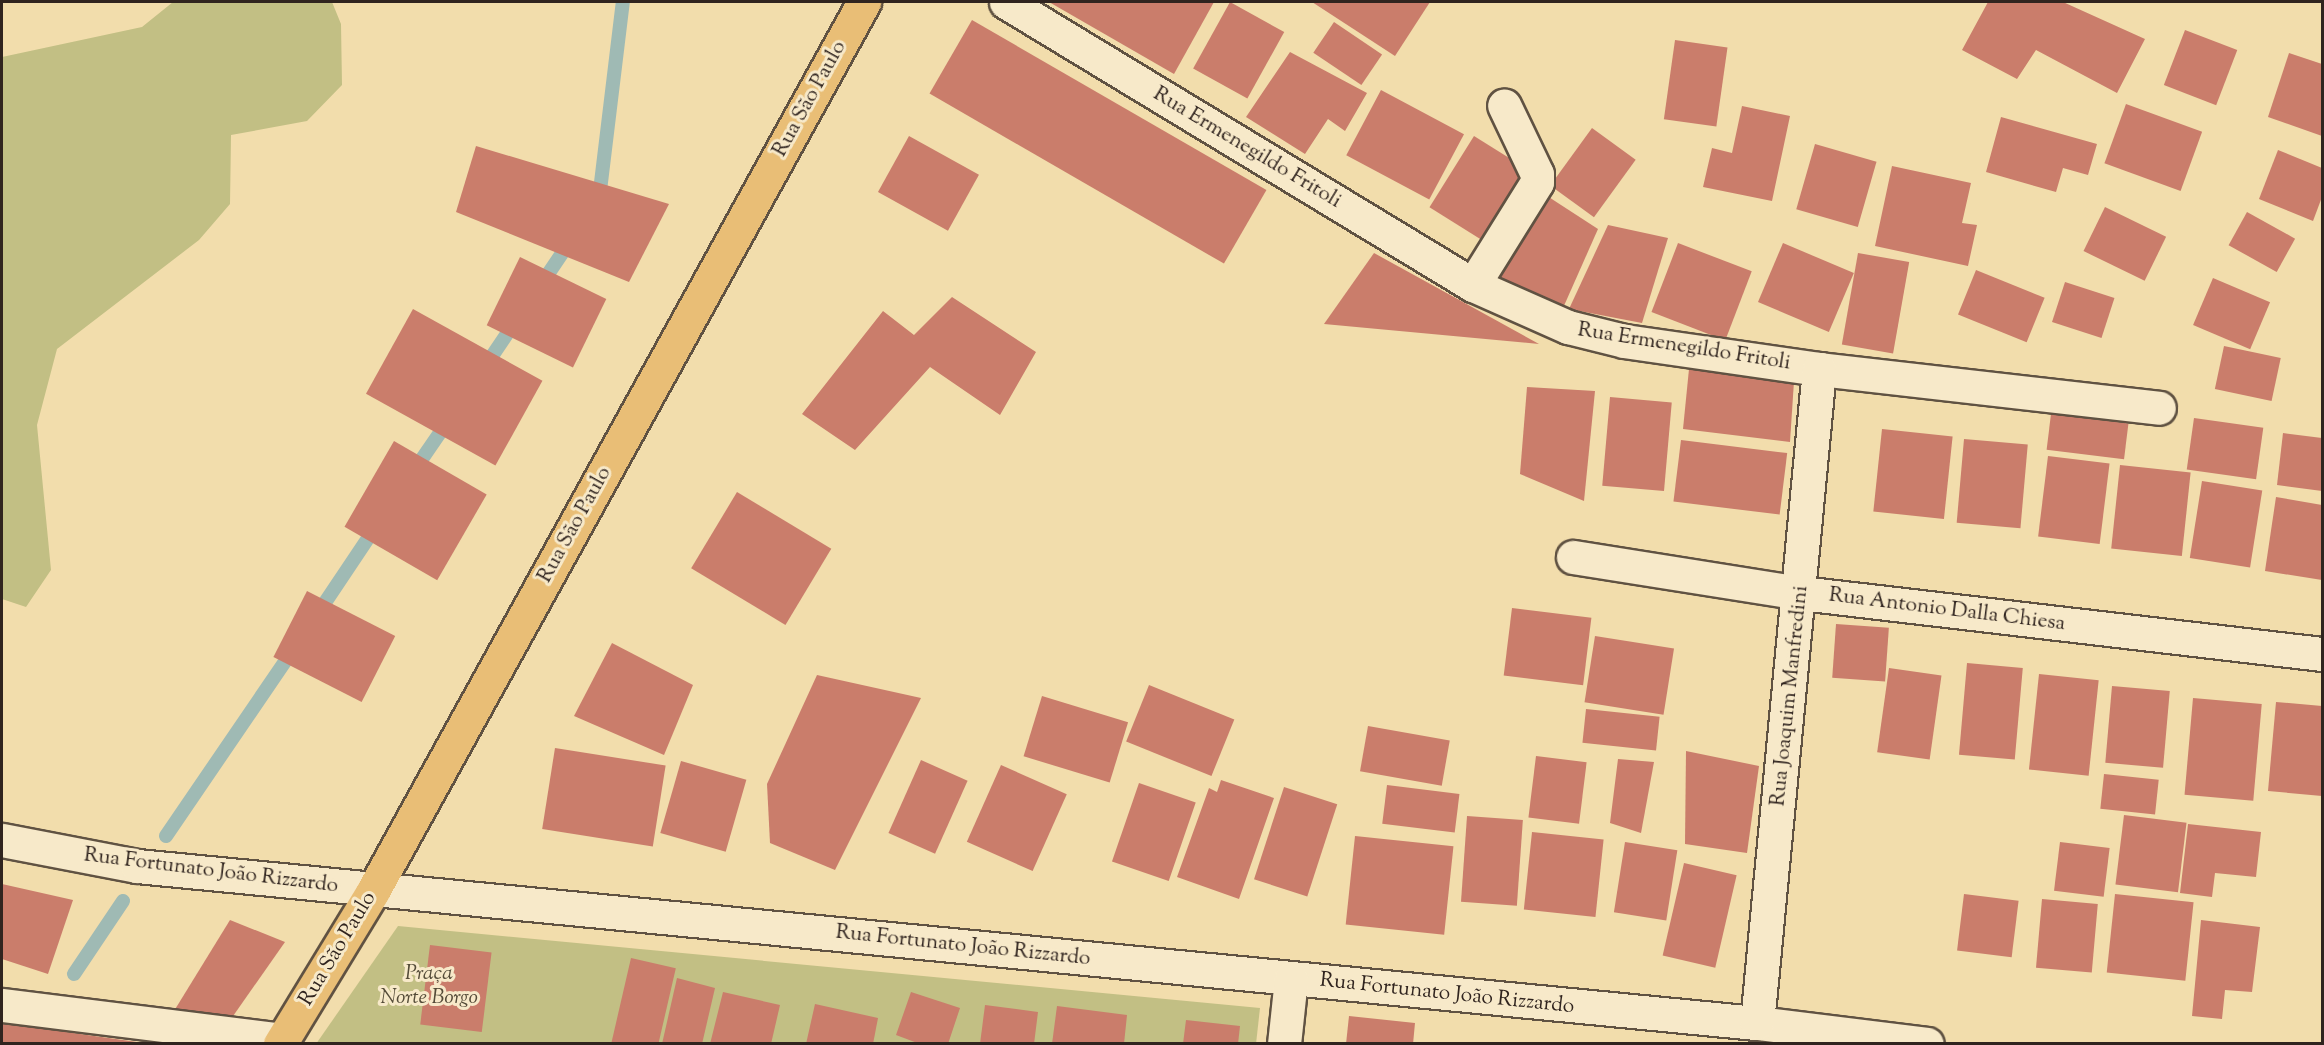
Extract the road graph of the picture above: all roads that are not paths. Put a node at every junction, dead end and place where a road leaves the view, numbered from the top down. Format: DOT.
graph roads {
  1 [pos="864,2"];
  2 [pos="1006,2"];
  3 [pos="1504,105"];
  4 [pos="1473,285"];
  5 [pos="1819,369"];
  6 [pos="2159,408"];
  7 [pos="1573,557"];
  8 [pos="1800,593"];
  9 [pos="2322,654"];
  10 [pos="2,840"];
  11 [pos="373,891"];
  12 [pos="1291,978"];
  13 [pos="2,1005"];
  14 [pos="1757,1023"];
  15 [pos="281,1042"];
  16 [pos="1284,1044"];
  17 [pos="1927,1044"];
  1 -- 11 [label="main road, Rua São Paulo"];
  2 -- 4 [label="street, Rua Ermenegildo Fritoli"];
  3 -- 4 [label="street"];
  4 -- 5 [label="street, Rua Ermenegildo Fritoli"];
  5 -- 6 [label="street, Rua Ermenegildo Fritoli"];
  5 -- 8 [label="street, Rua Joaquim Manfredini"];
  7 -- 8 [label="street, Rua Antonio Dalla Chiesa"];
  8 -- 9 [label="street, Rua Antonio Dalla Chiesa"];
  8 -- 14 [label="street, Rua Joaquim Manfredini"];
  10 -- 11 [label="street, Rua Fortunato João Rizzardo"];
  11 -- 12 [label="street, Rua Fortunato João Rizzardo"];
  11 -- 15 [label="main road, Rua São Paulo"];
  12 -- 14 [label="street, Rua Fortunato João Rizzardo"];
  12 -- 16 [label="street"];
  13 -- 15 [label="street"];
  14 -- 17 [label="street, Rua Fortunato João Rizzardo"];
}
